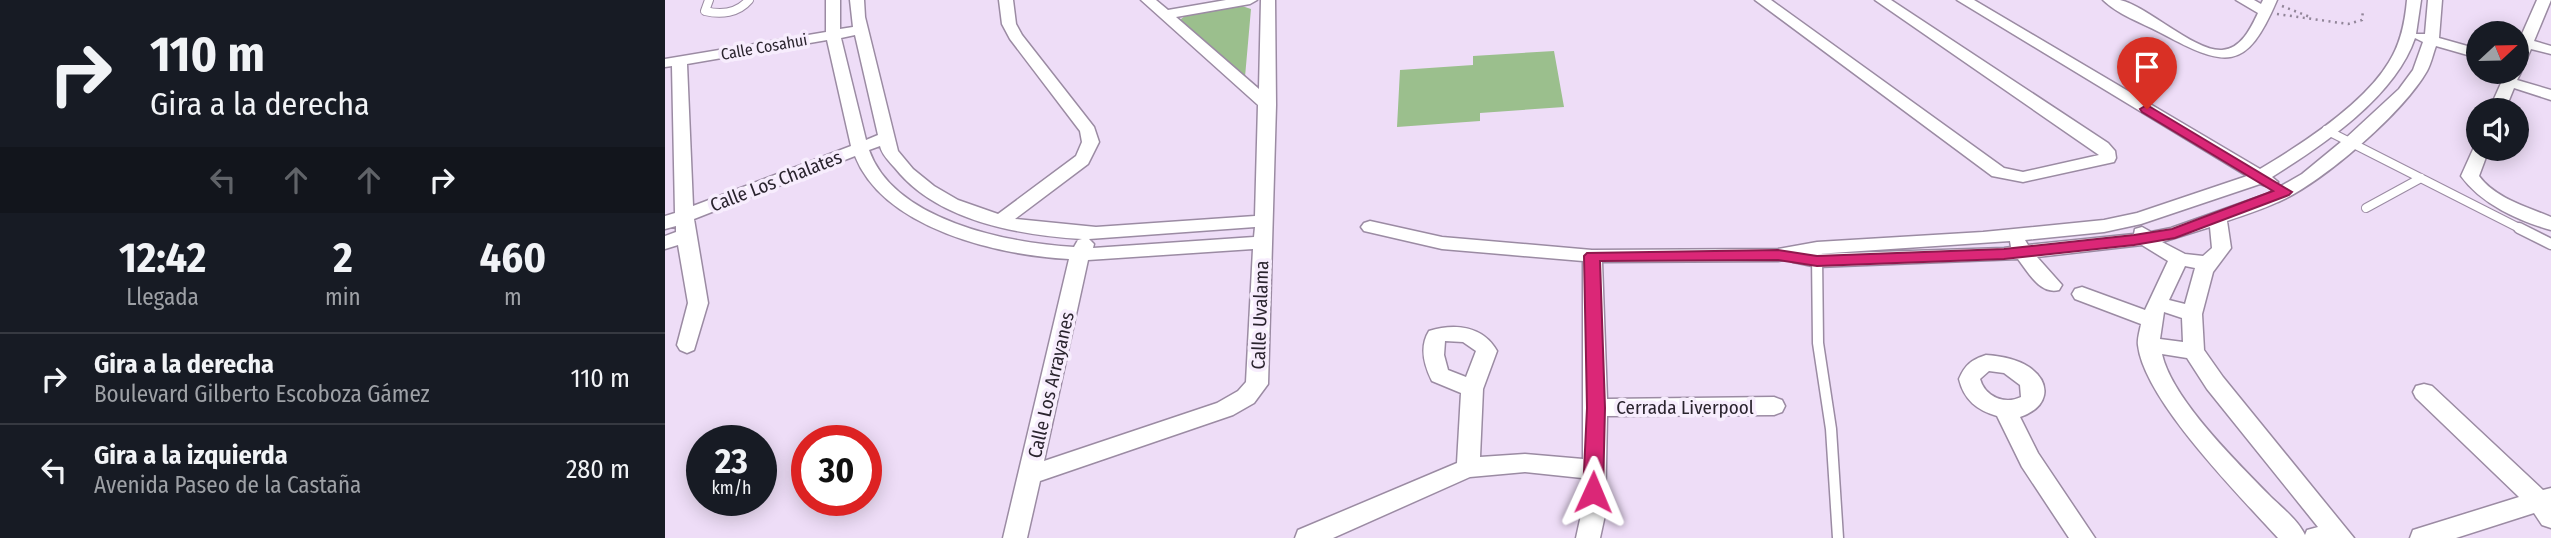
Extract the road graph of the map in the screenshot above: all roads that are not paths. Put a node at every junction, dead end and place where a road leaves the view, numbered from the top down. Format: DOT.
graph roads {
  1 [pos="709,0"];
  2 [pos="750,0"];
  3 [pos="857,0"];
  4 [pos="1006,0"];
  5 [pos="1148,0"];
  6 [pos="1250,0"];
  7 [pos="1268,0"];
  8 [pos="1762,0"];
  9 [pos="1882,0"];
  10 [pos="1964,0"];
  11 [pos="2110,0"];
  12 [pos="2243,0"];
  13 [pos="2414,0"];
  14 [pos="2434,0"];
  15 [pos="2544,0"];
  16 [pos="836,1"];
  17 [pos="2269,4"];
  18 [pos="1164,15"];
  19 [pos="2411,29"];
  20 [pos="862,30"];
  21 [pos="2529,34"];
  22 [pos="832,35"];
  23 [pos="2432,36"];
  24 [pos="2466,42"];
  25 [pos="2466,49"];
  26 [pos="2551,50"];
  27 [pos="2529,54"];
  28 [pos="672,62"];
  29 [pos="2528,84"];
  30 [pos="2551,94"];
  31 [pos="1268,105"];
  32 [pos="2326,130"];
  33 [pos="886,138"];
  34 [pos="2353,141"];
  35 [pos="860,148"];
  36 [pos="2476,161"];
  37 [pos="2261,177"];
  38 [pos="2421,178"];
  39 [pos="2284,192"];
  40 [pos="2367,208"];
  41 [pos="2141,218"];
  42 [pos="2217,218"];
  43 [pos="1002,220"];
  44 [pos="1264,221"];
  45 [pos="665,223"];
  46 [pos="2551,224"];
  47 [pos="684,226"];
  48 [pos="1370,227"];
  49 [pos="1090,233"];
  50 [pos="2012,234"];
  51 [pos="2145,239"];
  52 [pos="1263,242"];
  53 [pos="665,243"];
  54 [pos="2551,244"];
  55 [pos="2022,251"];
  56 [pos="1080,254"];
  57 [pos="1817,254"];
  58 [pos="1592,256"];
  59 [pos="2179,259"];
  60 [pos="2213,259"];
  61 [pos="2052,285"];
  62 [pos="2083,294"];
  63 [pos="2154,311"];
  64 [pos="2192,314"];
  65 [pos="687,345"];
  66 [pos="2148,345"];
  67 [pos="2193,351"];
  68 [pos="1472,390"];
  69 [pos="2424,392"];
  70 [pos="1774,406"];
  71 [pos="1596,408"];
  72 [pos="2006,410"];
  73 [pos="1468,468"];
  74 [pos="1593,469"];
  75 [pos="1030,475"];
  76 [pos="2547,506"];
  77 [pos="1016,538"];
  78 [pos="1307,538"];
  79 [pos="1588,538"];
  80 [pos="1838,538"];
  81 [pos="2083,538"];
  82 [pos="2294,538"];
  83 [pos="2315,538"];
  84 [pos="2341,538"];
  85 [pos="2422,538"];
  1 -- 2 [label="lane"];
  3 -- 20 [label="street"];
  4 -- 43 [label="street"];
  5 -- 18 [label="street"];
  6 -- 18 [label="street"];
  7 -- 31 [label="street, Calle Uvalama"];
  8 -- 9 [label="street"];
  10 -- 37 [label="street"];
  11 -- 17 [label="street"];
  12 -- 17 [label="street"];
  13 -- 19 [label="street"];
  14 -- 23 [label="street"];
  15 -- 21 [label="street"];
  16 -- 22 [label="street"];
  18 -- 31 [label="street"];
  19 -- 23 [label="street"];
  19 -- 32 [label="street"];
  20 -- 22 [label="street, Calle Cosahui"];
  20 -- 33 [label="street"];
  22 -- 28 [label="street, Calle Cosahui"];
  22 -- 35 [label="street"];
  23 -- 24 [label="street"];
  23 -- 25 [label="street"];
  23 -- 34 [label="street"];
  26 -- 27 [label="street"];
  28 -- 47 [label="street"];
  29 -- 30 [label="street"];
  31 -- 44 [label="street, Calle Uvalama"];
  32 -- 34 [label="lane"];
  32 -- 37 [label="street"];
  33 -- 35 [label="street, Calle Los Chalates"];
  33 -- 43 [label="street"];
  34 -- 38 [label="lane"];
  34 -- 39 [label="street"];
  35 -- 47 [label="street, Calle Los Chalates"];
  35 -- 56 [label="street"];
  36 -- 46 [label="street"];
  37 -- 39 [label="street"];
  37 -- 41 [label="street"];
  38 -- 40 [label="lane"];
  38 -- 54 [label="lane"];
  39 -- 42 [label="street"];
  41 -- 50 [label="street"];
  41 -- 51 [label="street"];
  42 -- 51 [label="street"];
  42 -- 60 [label="street"];
  43 -- 49 [label="street"];
  44 -- 49 [label="street"];
  44 -- 52 [label="street, Calle Uvalama"];
  45 -- 47 [label="street, Calle Los Chalates"];
  47 -- 53 [label="street, Calle Los Chalates"];
  47 -- 65 [label="street"];
  48 -- 58 [label="street"];
  49 -- 56 [label="street, Calle Los Arrayanes"];
  50 -- 55 [label="street"];
  50 -- 57 [label="street"];
  51 -- 55 [label="street"];
  51 -- 59 [label="street"];
  52 -- 56 [label="street"];
  52 -- 75 [label="street, Calle Uvalama"];
  55 -- 57 [label="street"];
  55 -- 61 [label="street"];
  56 -- 75 [label="street, Calle Los Arrayanes"];
  57 -- 58 [label="street"];
  57 -- 80 [label="lane"];
  58 -- 71 [label="street"];
  59 -- 60 [label="street"];
  59 -- 63 [label="street"];
  60 -- 64 [label="street"];
  62 -- 63 [label="street"];
  63 -- 64 [label="street"];
  63 -- 66 [label="street"];
  64 -- 67 [label="street"];
  66 -- 67 [label="street"];
  66 -- 82 [label="street"];
  67 -- 84 [label="street"];
  68 -- 73 [label="street"];
  69 -- 76 [label="street"];
  70 -- 71 [label="street, Cerrada Liverpool"];
  71 -- 74 [label="street"];
  72 -- 81 [label="street"];
  73 -- 74 [label="street"];
  73 -- 78 [label="street"];
  74 -- 79 [label="street"];
  75 -- 77 [label="street, Calle Los Arrayanes"];
  76 -- 85 [label="street"];
  83 -- 84 [label="street"];
}
